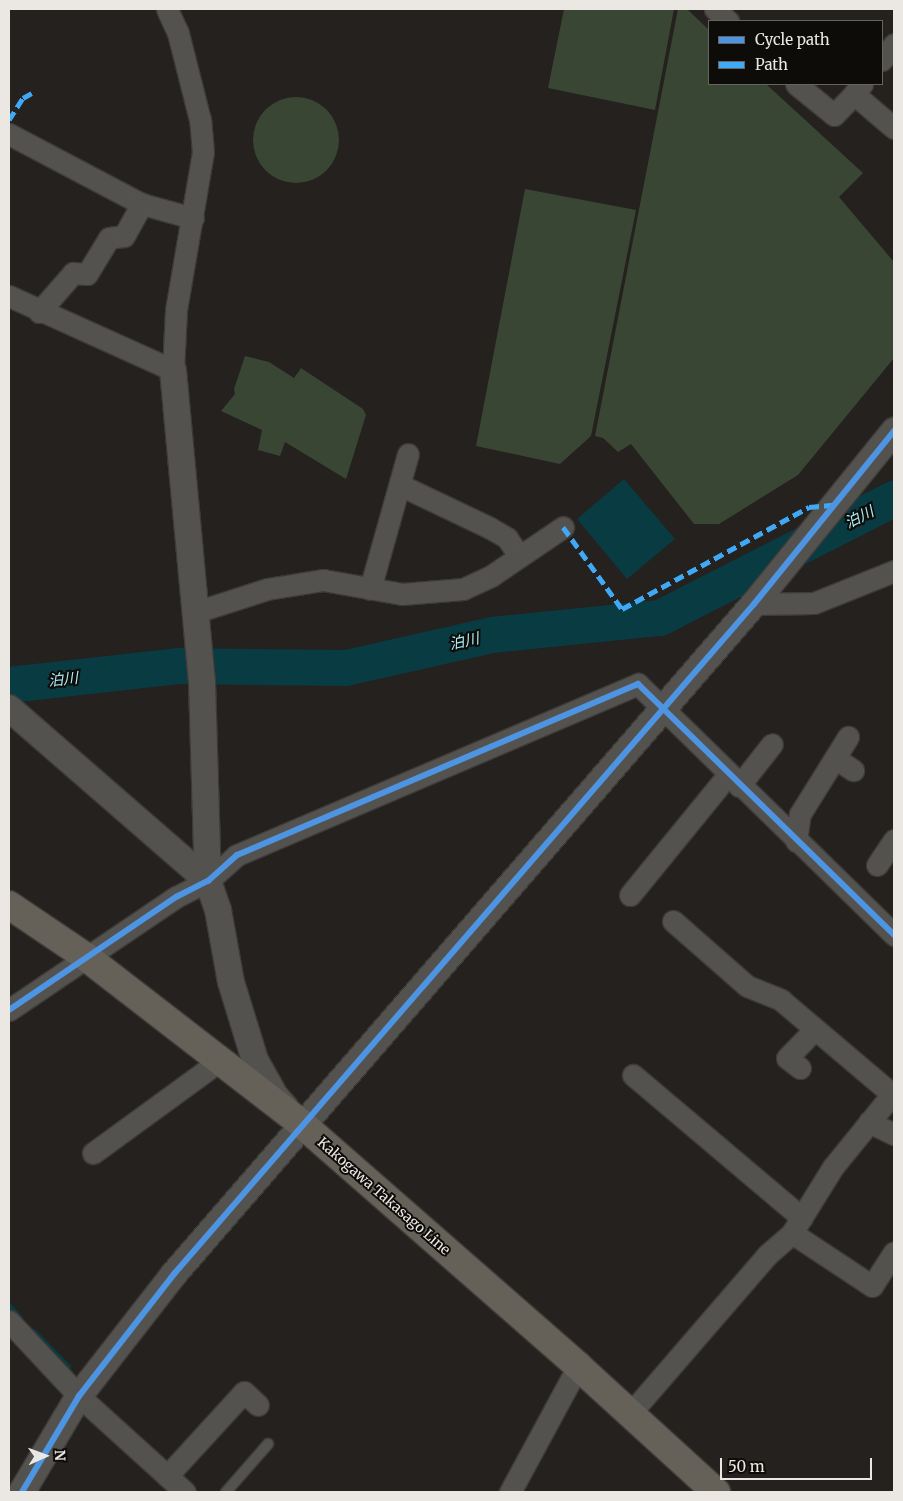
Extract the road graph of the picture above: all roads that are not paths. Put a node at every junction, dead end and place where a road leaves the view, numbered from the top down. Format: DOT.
graph roads {
  1 [pos="167,9"];
  2 [pos="715,9"];
  3 [pos="727,20"];
  4 [pos="894,44"];
  5 [pos="883,59"];
  6 [pos="797,85"];
  7 [pos="858,89"];
  8 [pos="894,128"];
  9 [pos="9,134"];
  10 [pos="142,204"];
  11 [pos="193,218"];
  12 [pos="9,296"];
  13 [pos="40,312"];
  14 [pos="173,370"];
  15 [pos="894,431"];
  16 [pos="408,454"];
  17 [pos="400,485"];
  18 [pos="563,527"];
  19 [pos="519,556"];
  20 [pos="894,571"];
  21 [pos="370,589"];
  22 [pos="754,604"];
  23 [pos="196,612"];
  24 [pos="9,708"];
  25 [pos="662,710"];
  26 [pos="848,737"];
  27 [pos="772,744"];
  28 [pos="835,758"];
  29 [pos="853,770"];
  30 [pos="734,780"];
  31 [pos="894,840"];
  32 [pos="796,841"];
  33 [pos="877,865"];
  34 [pos="208,881"];
  35 [pos="630,895"];
  36 [pos="9,905"];
  37 [pos="673,921"];
  38 [pos="894,935"];
  39 [pos="86,957"];
  40 [pos="9,1010"];
  41 [pos="815,1029"];
  42 [pos="219,1061"];
  43 [pos="800,1068"];
  44 [pos="633,1075"];
  45 [pos="893,1093"];
  46 [pos="870,1122"];
  47 [pos="303,1126"];
  48 [pos="894,1134"];
  49 [pos="93,1153"];
  50 [pos="797,1226"];
  51 [pos="894,1252"];
  52 [pos="9,1321"];
  53 [pos="578,1366"];
  54 [pos="79,1396"];
  55 [pos="258,1404"];
  56 [pos="629,1415"];
  57 [pos="268,1444"];
  58 [pos="171,1472"];
  59 [pos="22,1492"];
  60 [pos="185,1492"];
  61 [pos="226,1492"];
  62 [pos="510,1492"];
  63 [pos="716,1492"];
  1 -- 11 [label="street"];
  2 -- 3 [label="street"];
  4 -- 5 [label="street"];
  6 -- 7 [label="street"];
  7 -- 8 [label="street"];
  9 -- 10 [label="street"];
  10 -- 11 [label="street"];
  10 -- 13 [label="street"];
  11 -- 14 [label="street"];
  12 -- 13 [label="street"];
  13 -- 14 [label="street"];
  14 -- 23 [label="street"];
  15 -- 22 [label="street"];
  16 -- 17 [label="street"];
  17 -- 19 [label="street"];
  17 -- 21 [label="street"];
  18 -- 19 [label="street"];
  19 -- 21 [label="street"];
  20 -- 22 [label="street"];
  21 -- 23 [label="street"];
  22 -- 25 [label="street"];
  23 -- 34 [label="street"];
  24 -- 34 [label="street"];
  25 -- 30 [label="street"];
  25 -- 34 [label="street"];
  25 -- 47 [label="street"];
  26 -- 28 [label="street"];
  27 -- 30 [label="street"];
  28 -- 29 [label="street"];
  28 -- 32 [label="street"];
  30 -- 32 [label="street"];
  30 -- 35 [label="street"];
  31 -- 33 [label="street"];
  32 -- 38 [label="street"];
  34 -- 39 [label="street"];
  34 -- 47 [label="street"];
  36 -- 39 [label="main road, Kakogawa Takasago Line"];
  37 -- 41 [label="street"];
  39 -- 40 [label="street"];
  39 -- 42 [label="main road, Kakogawa Takasago Line"];
  41 -- 43 [label="street"];
  41 -- 45 [label="street"];
  42 -- 47 [label="main road, Kakogawa Takasago Line"];
  42 -- 49 [label="street"];
  44 -- 50 [label="street"];
  45 -- 46 [label="street"];
  46 -- 48 [label="street"];
  46 -- 50 [label="street"];
  47 -- 53 [label="main road, Kakogawa Takasago Line"];
  47 -- 54 [label="street"];
  50 -- 51 [label="street"];
  50 -- 56 [label="street"];
  52 -- 54 [label="street"];
  53 -- 56 [label="main road, Kakogawa Takasago Line"];
  53 -- 62 [label="street"];
  54 -- 58 [label="street"];
  54 -- 59 [label="street"];
  55 -- 58 [label="street"];
  56 -- 63 [label="main road, Kakogawa Takasago Line"];
  57 -- 61 [label="lane"];
  58 -- 60 [label="street"];
}
